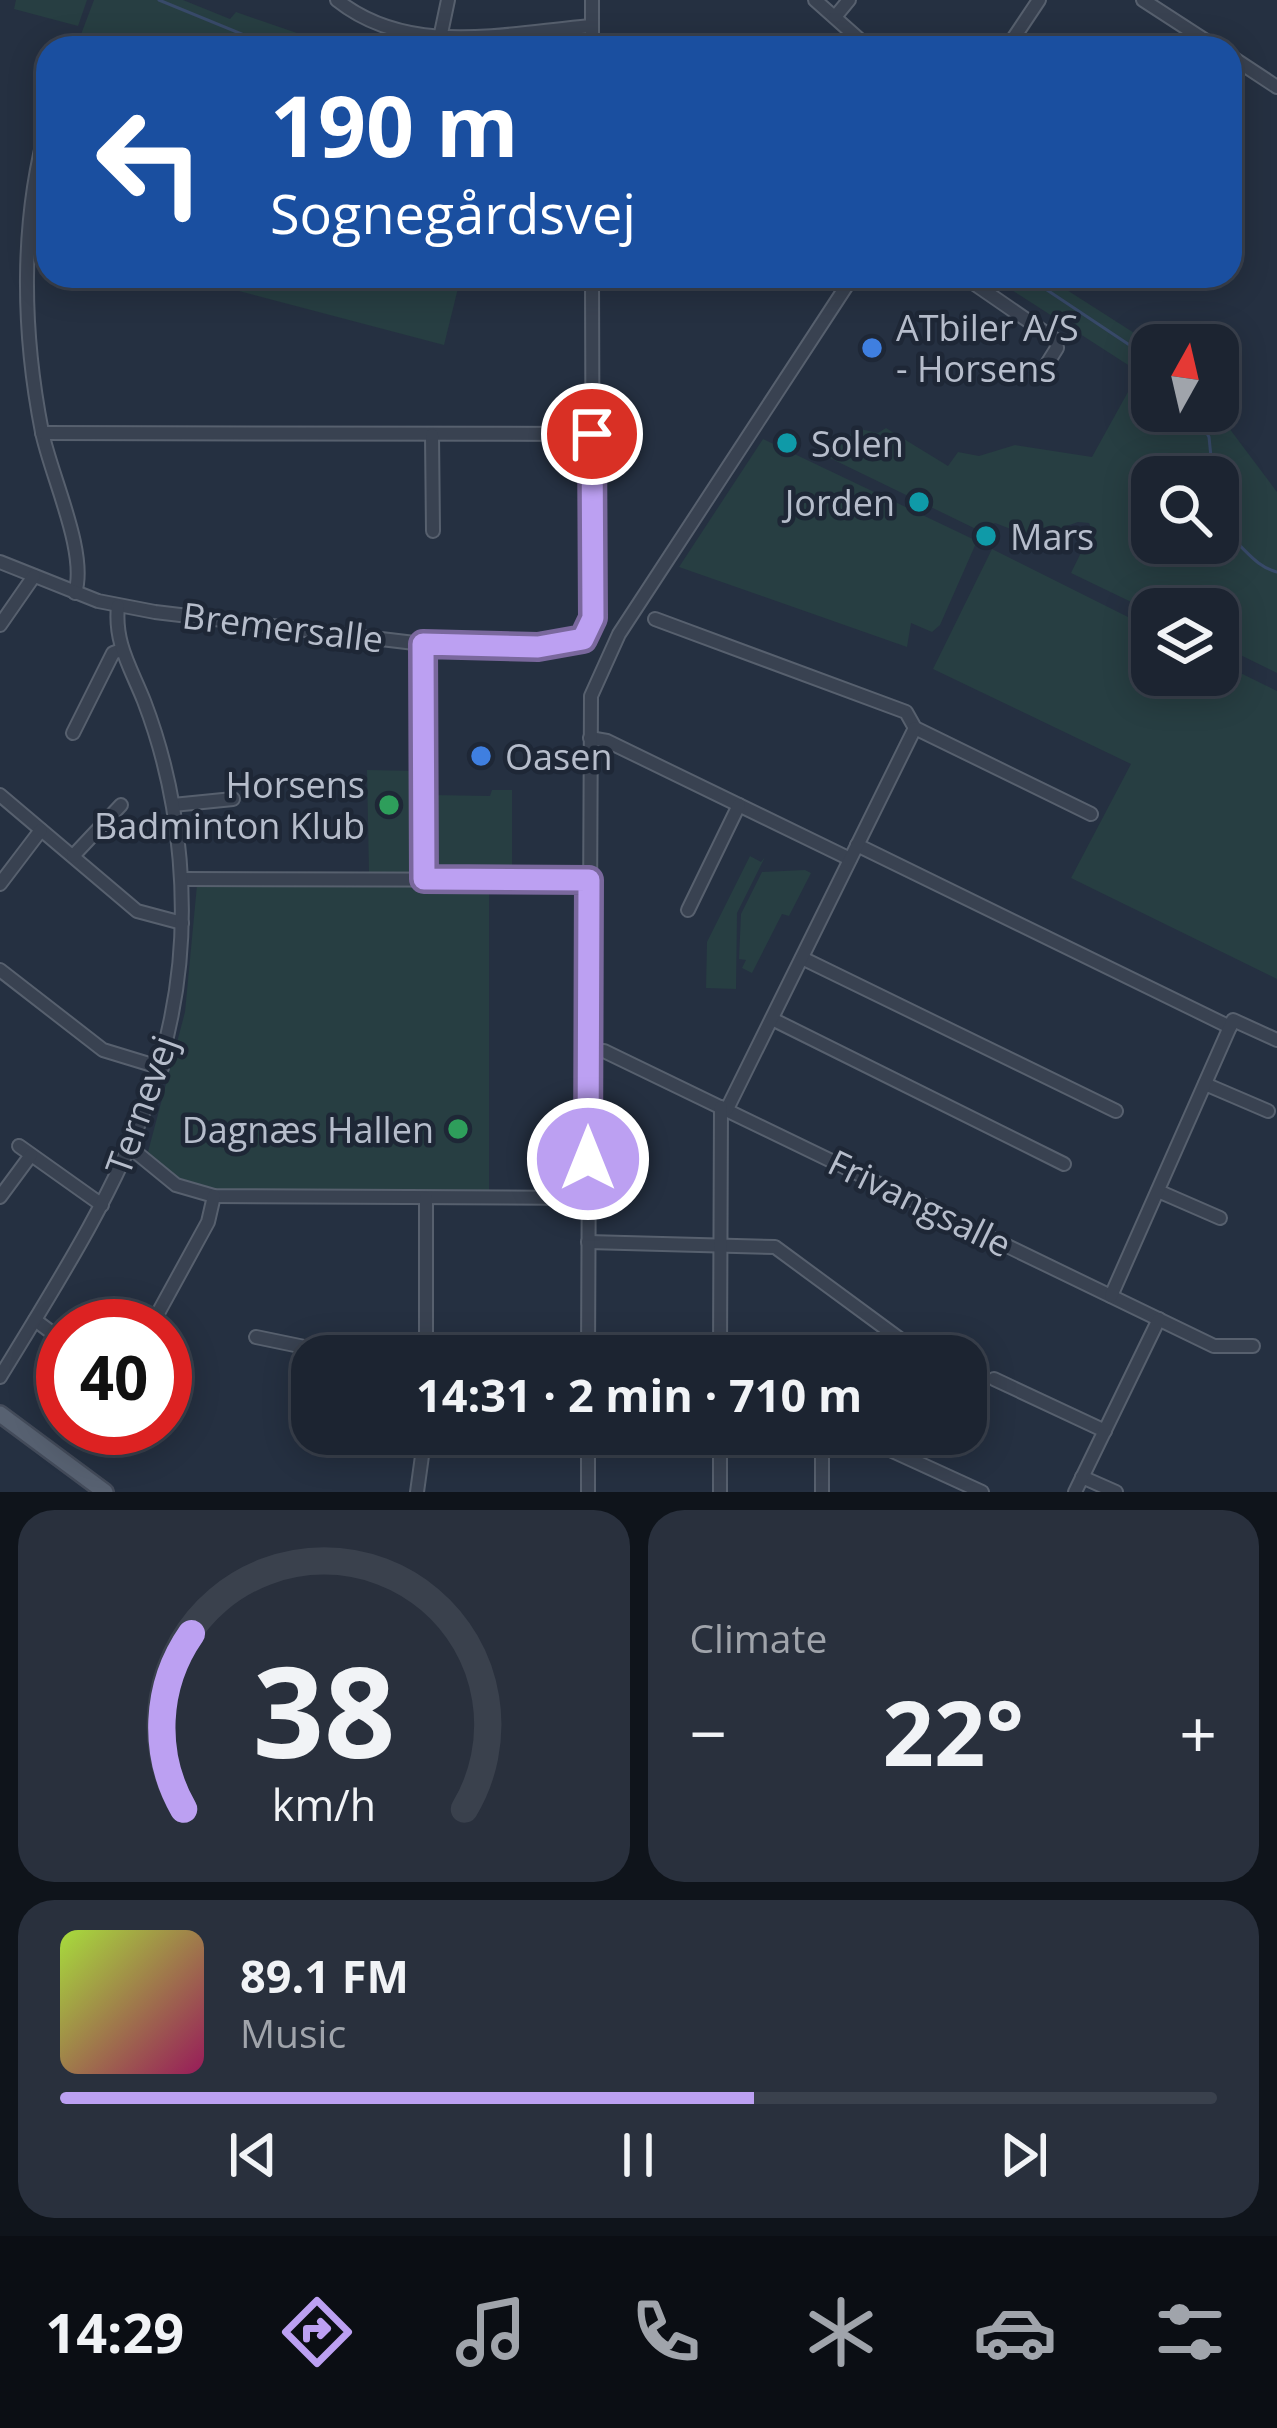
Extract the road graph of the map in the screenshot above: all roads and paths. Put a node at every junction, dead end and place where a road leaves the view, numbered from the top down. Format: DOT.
graph roads {
  1 [pos="337,0"];
  2 [pos="448,0"];
  3 [pos="592,0"];
  4 [pos="814,0"];
  5 [pos="849,0"];
  6 [pos="1039,0"];
  7 [pos="1143,0"];
  8 [pos="835,17"];
  9 [pos="592,29"];
  10 [pos="430,36"];
  11 [pos="440,36"];
  12 [pos="474,36"];
  13 [pos="592,36"];
  14 [pos="856,36"];
  15 [pos="1015,36"];
  16 [pos="1198,36"];
  17 [pos="1242,64"];
  18 [pos="1277,87"];
  19 [pos="36,207"];
  20 [pos="592,288"];
  21 [pos="845,288"];
  22 [pos="980,288"];
  23 [pos="1040,376"];
  24 [pos="42,433"];
  25 [pos="592,434"];
  26 [pos="432,435"];
  27 [pos="433,531"];
  28 [pos="0,562"];
  29 [pos="34,576"];
  30 [pos="75,592"];
  31 [pos="118,606"];
  32 [pos="655,619"];
  33 [pos="0,625"];
  34 [pos="423,644"];
  35 [pos="121,650"];
  36 [pos="914,728"];
  37 [pos="73,733"];
  38 [pos="590,738"];
  39 [pos="0,795"];
  40 [pos="233,799"];
  41 [pos="121,805"];
  42 [pos="173,805"];
  43 [pos="739,805"];
  44 [pos="1091,814"];
  45 [pos="41,830"];
  46 [pos="857,845"];
  47 [pos="73,856"];
  48 [pos="850,859"];
  49 [pos="182,879"];
  50 [pos="424,879"];
  51 [pos="589,880"];
  52 [pos="0,884"];
  53 [pos="688,910"];
  54 [pos="182,923"];
  55 [pos="802,958"];
  56 [pos="0,970"];
  57 [pos="772,1019"];
  58 [pos="1230,1027"];
  59 [pos="1277,1040"];
  60 [pos="589,1052"];
  61 [pos="162,1068"];
  62 [pos="1205,1084"];
  63 [pos="724,1108"];
  64 [pos="1116,1111"];
  65 [pos="1268,1111"];
  66 [pos="132,1149"];
  67 [pos="1064,1164"];
  68 [pos="1158,1190"];
  69 [pos="214,1196"];
  70 [pos="0,1197"];
  71 [pos="426,1198"];
  72 [pos="588,1198"];
  73 [pos="102,1205"];
  74 [pos="1220,1218"];
  75 [pos="588,1242"];
  76 [pos="720,1242"];
  77 [pos="1111,1296"];
  78 [pos="166,1299"];
  79 [pos="1159,1319"];
  80 [pos="35,1320"];
  81 [pos="426,1335"];
  82 [pos="588,1335"];
  83 [pos="719,1335"];
  84 [pos="894,1335"];
  85 [pos="256,1337"];
  86 [pos="291,1344"];
  87 [pos="1253,1346"];
  88 [pos="0,1377"];
  89 [pos="994,1379"];
  90 [pos="0,1414"];
  91 [pos="1105,1431"];
  92 [pos="422,1455"];
  93 [pos="588,1455"];
  94 [pos="720,1455"];
  95 [pos="822,1455"];
  96 [pos="901,1455"];
  97 [pos="1082,1477"];
  98 [pos="105,1492"];
  99 [pos="416,1492"];
  100 [pos="588,1492"];
  101 [pos="720,1492"];
  102 [pos="822,1492"];
  103 [pos="982,1492"];
  104 [pos="1075,1492"];
  105 [pos="1116,1492"];
  1 -- 10 [label="street"];
  2 -- 11 [label="street"];
  3 -- 9 [label="street"];
  4 -- 8 [label="street"];
  5 -- 8 [label="street"];
  6 -- 15 [label="street"];
  7 -- 16 [label="street"];
  8 -- 14 [label="street"];
  9 -- 12 [label="street"];
  9 -- 13 [label="street"];
  17 -- 18 [label="street"];
  19 -- 24 [label="street"];
  20 -- 25 [label="street"];
  21 -- 38 [label="street"];
  22 -- 23 [label="street"];
  24 -- 26 [label="street"];
  24 -- 30 [label="street"];
  25 -- 26 [label="street"];
  25 -- 34 [label="street, Bremersalle"];
  26 -- 27 [label="street"];
  28 -- 29 [label="street, Bremersalle"];
  29 -- 30 [label="street, Bremersalle"];
  29 -- 33 [label="street"];
  30 -- 31 [label="street, Bremersalle"];
  31 -- 34 [label="street, Bremersalle"];
  31 -- 35 [label="street, Ternevej"];
  32 -- 36 [label="street"];
  34 -- 50 [label="street"];
  35 -- 37 [label="street"];
  35 -- 42 [label="street, Ternevej"];
  36 -- 44 [label="street"];
  36 -- 46 [label="street"];
  38 -- 43 [label="street"];
  38 -- 51 [label="street"];
  39 -- 45 [label="street"];
  40 -- 42 [label="street"];
  41 -- 47 [label="street"];
  42 -- 49 [label="street, Ternevej"];
  43 -- 48 [label="street"];
  43 -- 53 [label="street"];
  45 -- 47 [label="street"];
  45 -- 52 [label="street"];
  46 -- 48 [label="street"];
  46 -- 58 [label="street"];
  47 -- 54 [label="street"];
  48 -- 55 [label="street"];
  49 -- 50 [label="street"];
  49 -- 54 [label="street, Ternevej"];
  50 -- 51 [label="street"];
  51 -- 60 [label="street"];
  54 -- 61 [label="street, Ternevej"];
  55 -- 57 [label="street"];
  55 -- 64 [label="street"];
  56 -- 61 [label="street"];
  57 -- 63 [label="street"];
  57 -- 67 [label="street"];
  58 -- 59 [label="street"];
  58 -- 62 [label="street"];
  60 -- 63 [label="street, Frivangsalle"];
  60 -- 72 [label="street"];
  61 -- 66 [label="street, Ternevej"];
  62 -- 65 [label="street"];
  62 -- 68 [label="street"];
  63 -- 76 [label="street"];
  63 -- 77 [label="street, Frivangsalle"];
  66 -- 69 [label="street"];
  66 -- 73 [label="street, Ternevej"];
  68 -- 74 [label="street"];
  68 -- 77 [label="street"];
  69 -- 71 [label="street"];
  69 -- 78 [label="street"];
  70 -- 73 [label="street"];
  71 -- 72 [label="street"];
  71 -- 81 [label="street"];
  72 -- 75 [label="street"];
  73 -- 80 [label="street, Ternevej"];
  75 -- 76 [label="street"];
  75 -- 82 [label="street"];
  76 -- 83 [label="street"];
  76 -- 84 [label="street"];
  77 -- 79 [label="street, Frivangsalle"];
  79 -- 87 [label="street, Frivangsalle"];
  79 -- 91 [label="street"];
  80 -- 88 [label="street, Ternevej"];
  85 -- 86 [label="street"];
  89 -- 91 [label="street"];
  90 -- 98 [label="main road"];
  91 -- 97 [label="street"];
  92 -- 99 [label="street"];
  93 -- 100 [label="street"];
  94 -- 101 [label="street"];
  95 -- 102 [label="street"];
  96 -- 103 [label="street"];
  97 -- 104 [label="street"];
  97 -- 105 [label="street"];
}
